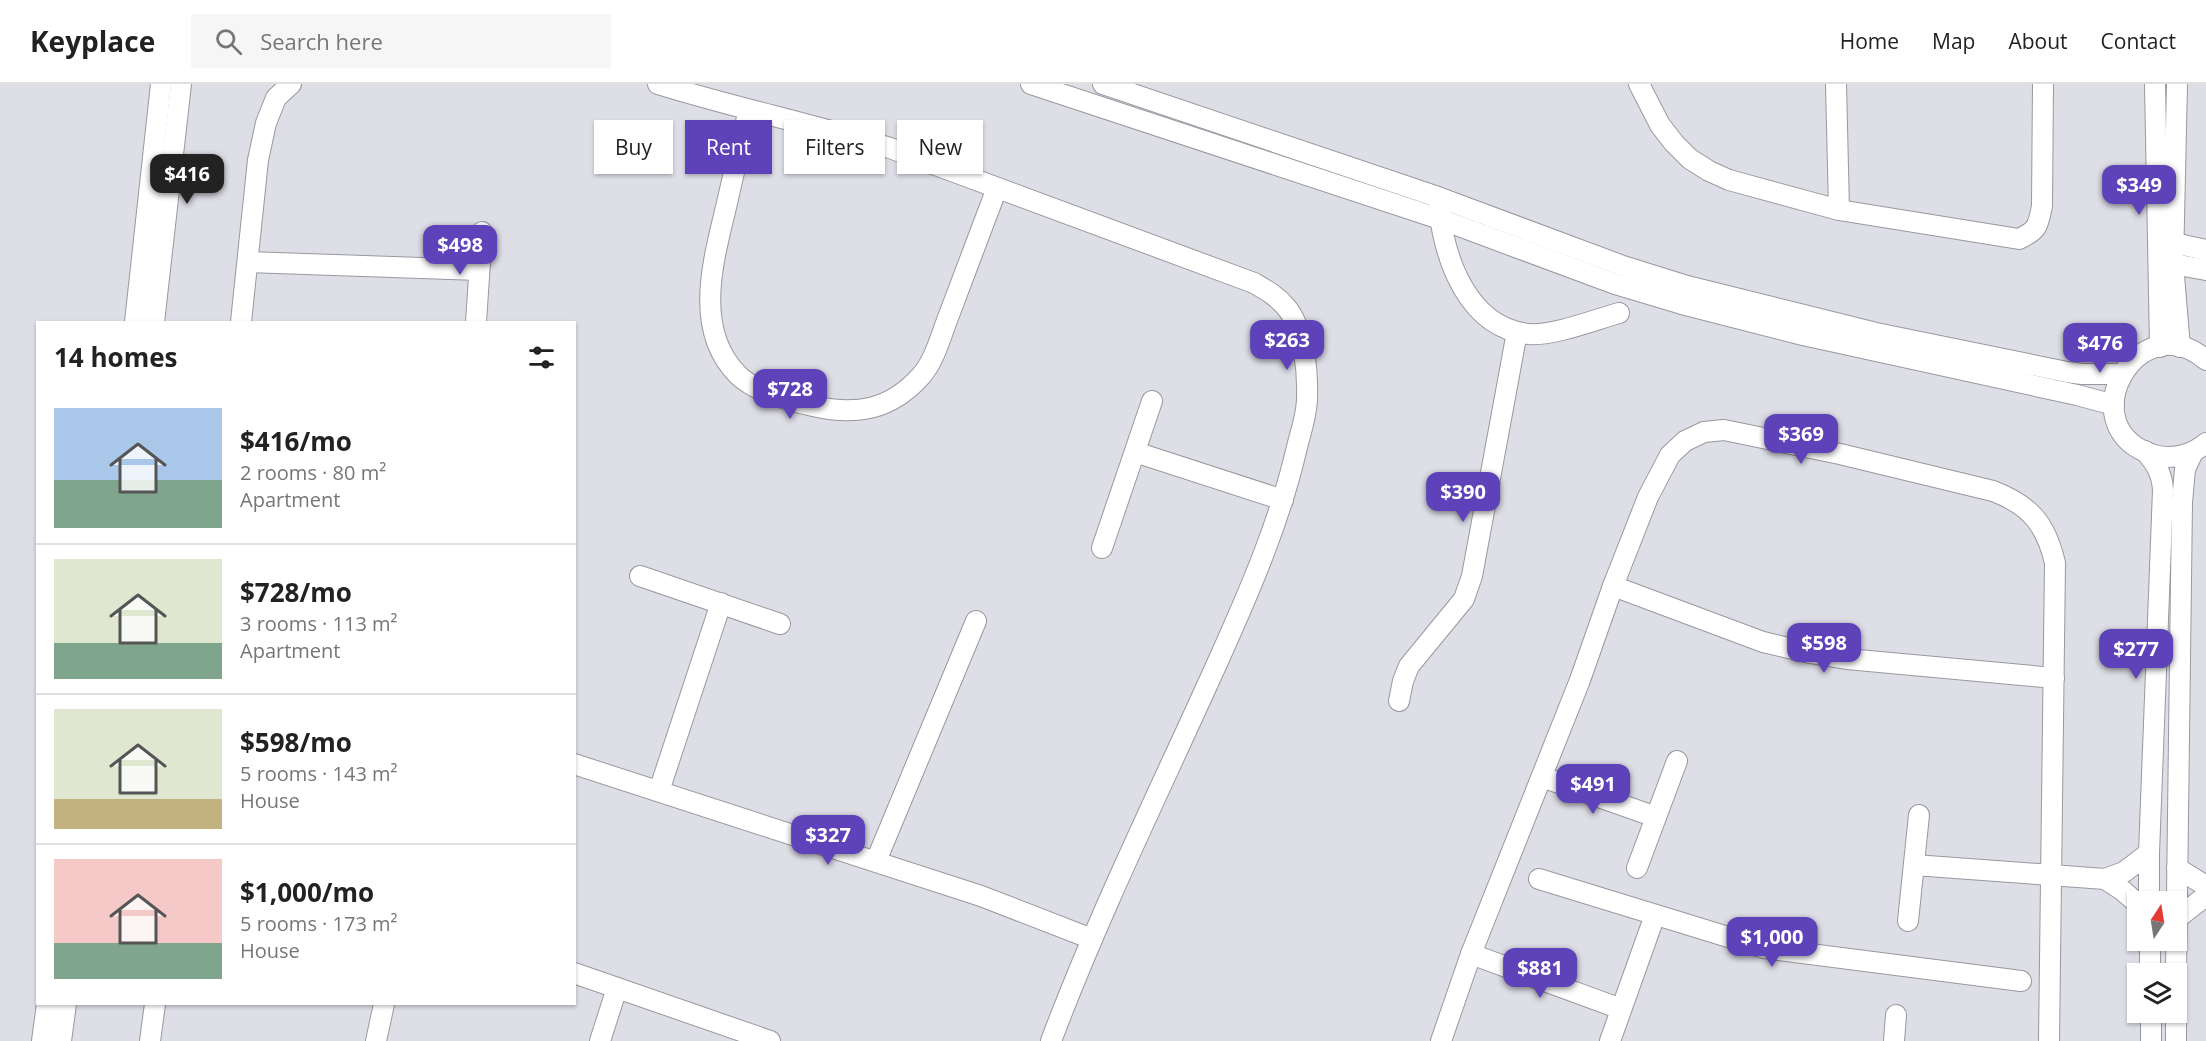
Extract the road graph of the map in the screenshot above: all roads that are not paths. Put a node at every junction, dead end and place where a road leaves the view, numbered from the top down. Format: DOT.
graph roads {
  1 [pos="161,84"];
  2 [pos="181,84"];
  3 [pos="291,84"];
  4 [pos="658,84"];
  5 [pos="1031,84"];
  6 [pos="1103,84"];
  7 [pos="1639,84"];
  8 [pos="1836,84"];
  9 [pos="2043,84"];
  10 [pos="2155,84"];
  11 [pos="2177,84"];
  12 [pos="749,110"];
  13 [pos="997,188"];
  14 [pos="1438,197"];
  15 [pos="1839,210"];
  16 [pos="1440,219"];
  17 [pos="482,232"];
  18 [pos="2174,243"];
  19 [pos="2206,250"];
  20 [pos="249,262"];
  21 [pos="2174,264"];
  22 [pos="479,270"];
  23 [pos="2206,270"];
  24 [pos="1619,313"];
  25 [pos="135,321"];
  26 [pos="154,321"];
  27 [pos="241,321"];
  28 [pos="476,321"];
  29 [pos="1516,332"];
  30 [pos="2160,347"];
  31 [pos="2180,347"];
  32 [pos="2206,360"];
  33 [pos="2121,374"];
  34 [pos="1152,401"];
  35 [pos="2114,405"];
  36 [pos="2200,448"];
  37 [pos="2145,451"];
  38 [pos="1135,452"];
  39 [pos="1283,500"];
  40 [pos="1102,548"];
  41 [pos="640,576"];
  42 [pos="1613,586"];
  43 [pos="721,603"];
  44 [pos="976,621"];
  45 [pos="780,624"];
  46 [pos="2054,678"];
  47 [pos="1399,701"];
  48 [pos="1677,761"];
  49 [pos="576,765"];
  50 [pos="1542,777"];
  51 [pos="659,790"];
  52 [pos="1919,815"];
  53 [pos="1656,817"];
  54 [pos="2149,853"];
  55 [pos="876,861"];
  56 [pos="1914,865"];
  57 [pos="1637,868"];
  58 [pos="2177,868"];
  59 [pos="2051,876"];
  60 [pos="1539,879"];
  61 [pos="2105,879"];
  62 [pos="2206,886"];
  63 [pos="2149,891"];
  64 [pos="2177,891"];
  65 [pos="2127,894"];
  66 [pos="2206,896"];
  67 [pos="2187,911"];
  68 [pos="1654,915"];
  69 [pos="1908,921"];
  70 [pos="1092,939"];
  71 [pos="1471,954"];
  72 [pos="576,974"];
  73 [pos="2021,981"];
  74 [pos="617,988"];
  75 [pos="47,1005"];
  76 [pos="66,1005"];
  77 [pos="155,1005"];
  78 [pos="384,1005"];
  79 [pos="1621,1009"];
  80 [pos="1896,1015"];
  81 [pos="2151,1023"];
  82 [pos="2175,1023"];
  83 [pos="42,1041"];
  84 [pos="61,1041"];
  85 [pos="150,1041"];
  86 [pos="376,1041"];
  87 [pos="600,1041"];
  88 [pos="770,1041"];
  89 [pos="1051,1041"];
  90 [pos="1441,1041"];
  91 [pos="1610,1041"];
  92 [pos="1894,1041"];
  93 [pos="2049,1041"];
  94 [pos="2151,1041"];
  95 [pos="2176,1041"];
  1 -- 25 [label="street"];
  2 -- 26 [label="street"];
  3 -- 20 [label="street"];
  4 -- 12 [label="street"];
  5 -- 16 [label="street"];
  6 -- 14 [label="street"];
  7 -- 15 [label="street"];
  8 -- 15 [label="street"];
  9 -- 15 [label="street"];
  10 -- 30 [label="street"];
  11 -- 18 [label="street"];
  12 -- 13 [label="street"];
  12 -- 13 [label="street"];
  13 -- 39 [label="street"];
  14 -- 16 [label="street"];
  14 -- 33 [label="street"];
  16 -- 29 [label="street"];
  16 -- 35 [label="street"];
  17 -- 22 [label="street"];
  18 -- 19 [label="street"];
  18 -- 21 [label="street"];
  20 -- 22 [label="street"];
  20 -- 27 [label="street"];
  21 -- 23 [label="street"];
  21 -- 31 [label="street"];
  22 -- 28 [label="street"];
  24 -- 29 [label="street"];
  29 -- 47 [label="street"];
  30 -- 31 [label="street"];
  30 -- 33 [label="street"];
  31 -- 32 [label="street"];
  33 -- 35 [label="street"];
  34 -- 38 [label="street"];
  35 -- 37 [label="street"];
  36 -- 37 [label="street"];
  36 -- 58 [label="street"];
  37 -- 54 [label="street"];
  38 -- 39 [label="street"];
  38 -- 40 [label="street"];
  39 -- 70 [label="street"];
  41 -- 43 [label="street"];
  42 -- 46 [label="street"];
  42 -- 46 [label="street"];
  42 -- 50 [label="street"];
  43 -- 45 [label="street"];
  43 -- 51 [label="street"];
  44 -- 55 [label="street"];
  46 -- 59 [label="street"];
  48 -- 53 [label="street"];
  49 -- 51 [label="street"];
  50 -- 53 [label="street"];
  50 -- 71 [label="street"];
  51 -- 55 [label="street"];
  52 -- 56 [label="street"];
  53 -- 57 [label="street"];
  54 -- 61 [label="street"];
  54 -- 63 [label="street"];
  55 -- 70 [label="street"];
  56 -- 59 [label="street"];
  56 -- 69 [label="street"];
  58 -- 62 [label="street"];
  58 -- 64 [label="street"];
  59 -- 61 [label="street"];
  59 -- 93 [label="street"];
  60 -- 68 [label="street"];
  61 -- 65 [label="street"];
  66 -- 67 [label="street"];
  68 -- 73 [label="street"];
  68 -- 79 [label="street"];
  70 -- 89 [label="street"];
  71 -- 79 [label="street"];
  71 -- 90 [label="street"];
  72 -- 74 [label="street"];
  74 -- 87 [label="street"];
  74 -- 88 [label="street"];
  75 -- 83 [label="street"];
  76 -- 84 [label="street"];
  77 -- 85 [label="street"];
  78 -- 86 [label="street"];
  79 -- 91 [label="street"];
  80 -- 92 [label="street"];
  81 -- 94 [label="street"];
  82 -- 95 [label="street"];
}
